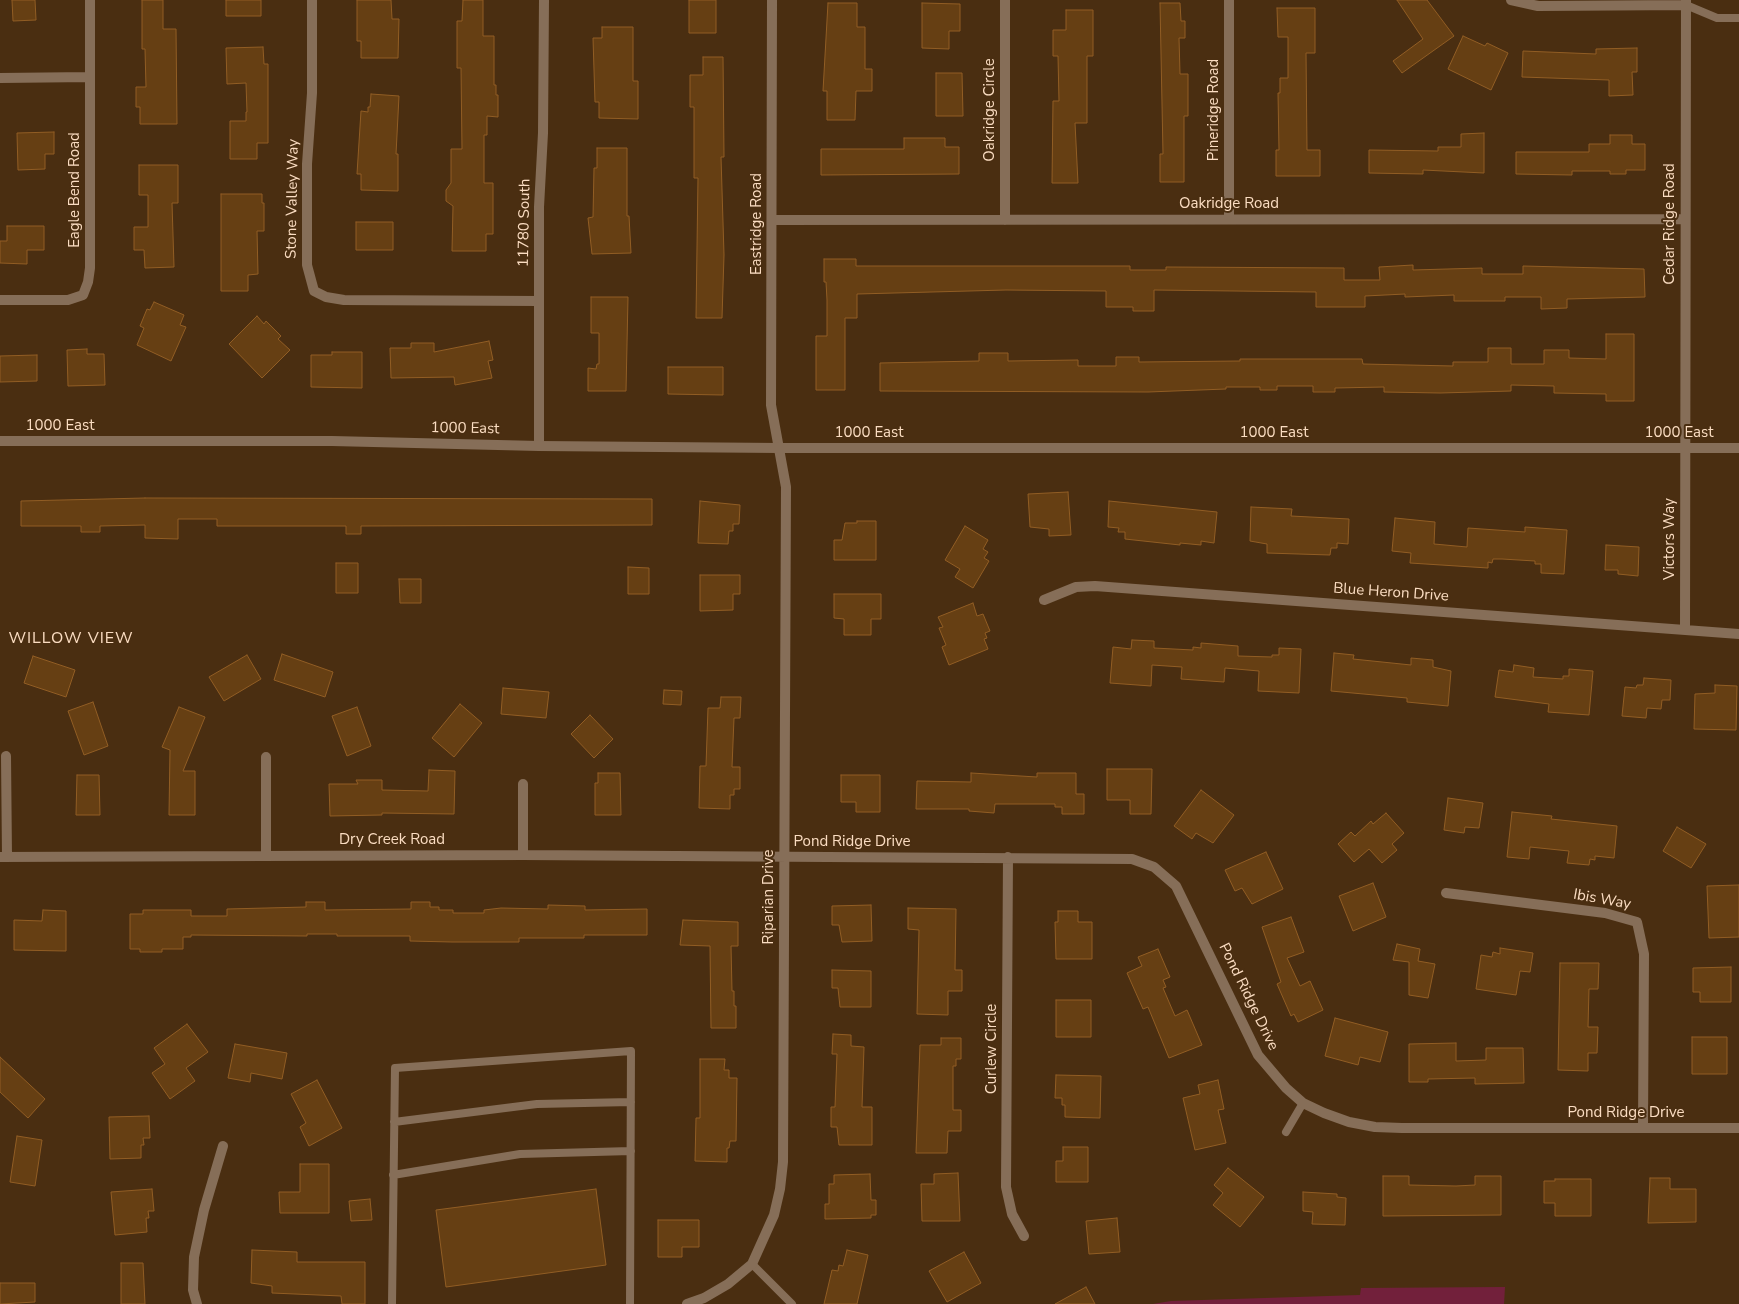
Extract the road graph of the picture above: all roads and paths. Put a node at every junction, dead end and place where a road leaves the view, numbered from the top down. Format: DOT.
graph roads {
  1 [pos="90,0"];
  2 [pos="312,0"];
  3 [pos="544,0"];
  4 [pos="772,0"];
  5 [pos="1005,0"];
  6 [pos="1229,0"];
  7 [pos="1511,0"];
  8 [pos="1686,3"];
  9 [pos="1739,18"];
  10 [pos="90,77"];
  11 [pos="0,78"];
  12 [pos="1229,219"];
  13 [pos="1685,219"];
  14 [pos="772,220"];
  15 [pos="1005,220"];
  16 [pos="0,300"];
  17 [pos="539,301"];
  18 [pos="0,441"];
  19 [pos="539,446"];
  20 [pos="779,448"];
  21 [pos="1686,448"];
  22 [pos="1739,448"];
  23 [pos="1044,600"];
  24 [pos="1685,629"];
  25 [pos="1739,634"];
  26 [pos="6,756"];
  27 [pos="266,756"];
  28 [pos="524,784"];
  29 [pos="266,855"];
  30 [pos="523,855"];
  31 [pos="784,856"];
  32 [pos="3,857"];
  33 [pos="1008,858"];
  34 [pos="1446,894"];
  35 [pos="631,1102"];
  36 [pos="1303,1103"];
  37 [pos="394,1122"];
  38 [pos="1644,1128"];
  39 [pos="1739,1128"];
  40 [pos="1286,1132"];
  41 [pos="223,1146"];
  42 [pos="631,1150"];
  43 [pos="393,1175"];
  44 [pos="1024,1236"];
  45 [pos="752,1264"];
  46 [pos="197,1304"];
  47 [pos="392,1304"];
  48 [pos="630,1304"];
  49 [pos="687,1304"];
  50 [pos="792,1304"];
  1 -- 10 [label="street, Eagle Bend Road"];
  2 -- 17 [label="street, Stone Valley Way"];
  3 -- 17 [label="street, 11780 South"];
  4 -- 14 [label="street, Eastridge Road"];
  5 -- 15 [label="street, Oakridge Circle"];
  6 -- 12 [label="street, Pineridge Road"];
  7 -- 8 [label="street"];
  8 -- 9 [label="lane"];
  8 -- 13 [label="street, Cedar Ridge Road"];
  10 -- 11 [label="street"];
  10 -- 16 [label="street, Eagle Bend Road"];
  12 -- 13 [label="street, Oakridge Road"];
  12 -- 15 [label="street, Oakridge Road"];
  13 -- 21 [label="street, Cedar Ridge Road"];
  14 -- 15 [label="street, Oakridge Road"];
  14 -- 20 [label="street, Eastridge Road"];
  17 -- 19 [label="street, 11780 South"];
  18 -- 19 [label="street, 1000 East"];
  19 -- 20 [label="street, 1000 East"];
  20 -- 21 [label="street, 1000 East"];
  20 -- 31 [label="street, Riparian Drive"];
  21 -- 22 [label="street, 1000 East"];
  21 -- 24 [label="street, Victors Way"];
  23 -- 24 [label="street, Blue Heron Drive"];
  24 -- 25 [label="street, Blue Heron Drive"];
  26 -- 32 [label="street"];
  27 -- 29 [label="street"];
  28 -- 30 [label="street"];
  29 -- 30 [label="street, Dry Creek Road"];
  29 -- 32 [label="street, Dry Creek Road"];
  30 -- 31 [label="street, Dry Creek Road"];
  31 -- 33 [label="street, Pond Ridge Drive"];
  31 -- 45 [label="street, Riparian Drive"];
  33 -- 36 [label="street, Pond Ridge Drive"];
  33 -- 44 [label="street, Curlew Circle"];
  34 -- 38 [label="street, Ibis Way"];
  35 -- 37 [label="lane"];
  35 -- 37 [label="lane"];
  35 -- 42 [label="lane"];
  36 -- 38 [label="street, Pond Ridge Drive"];
  36 -- 40 [label="lane"];
  37 -- 43 [label="lane"];
  38 -- 39 [label="street, Pond Ridge Drive"];
  41 -- 46 [label="street"];
  42 -- 43 [label="lane"];
  42 -- 48 [label="lane"];
  43 -- 47 [label="lane"];
  45 -- 49 [label="street, Riparian Drive"];
  45 -- 50 [label="lane"];
}
